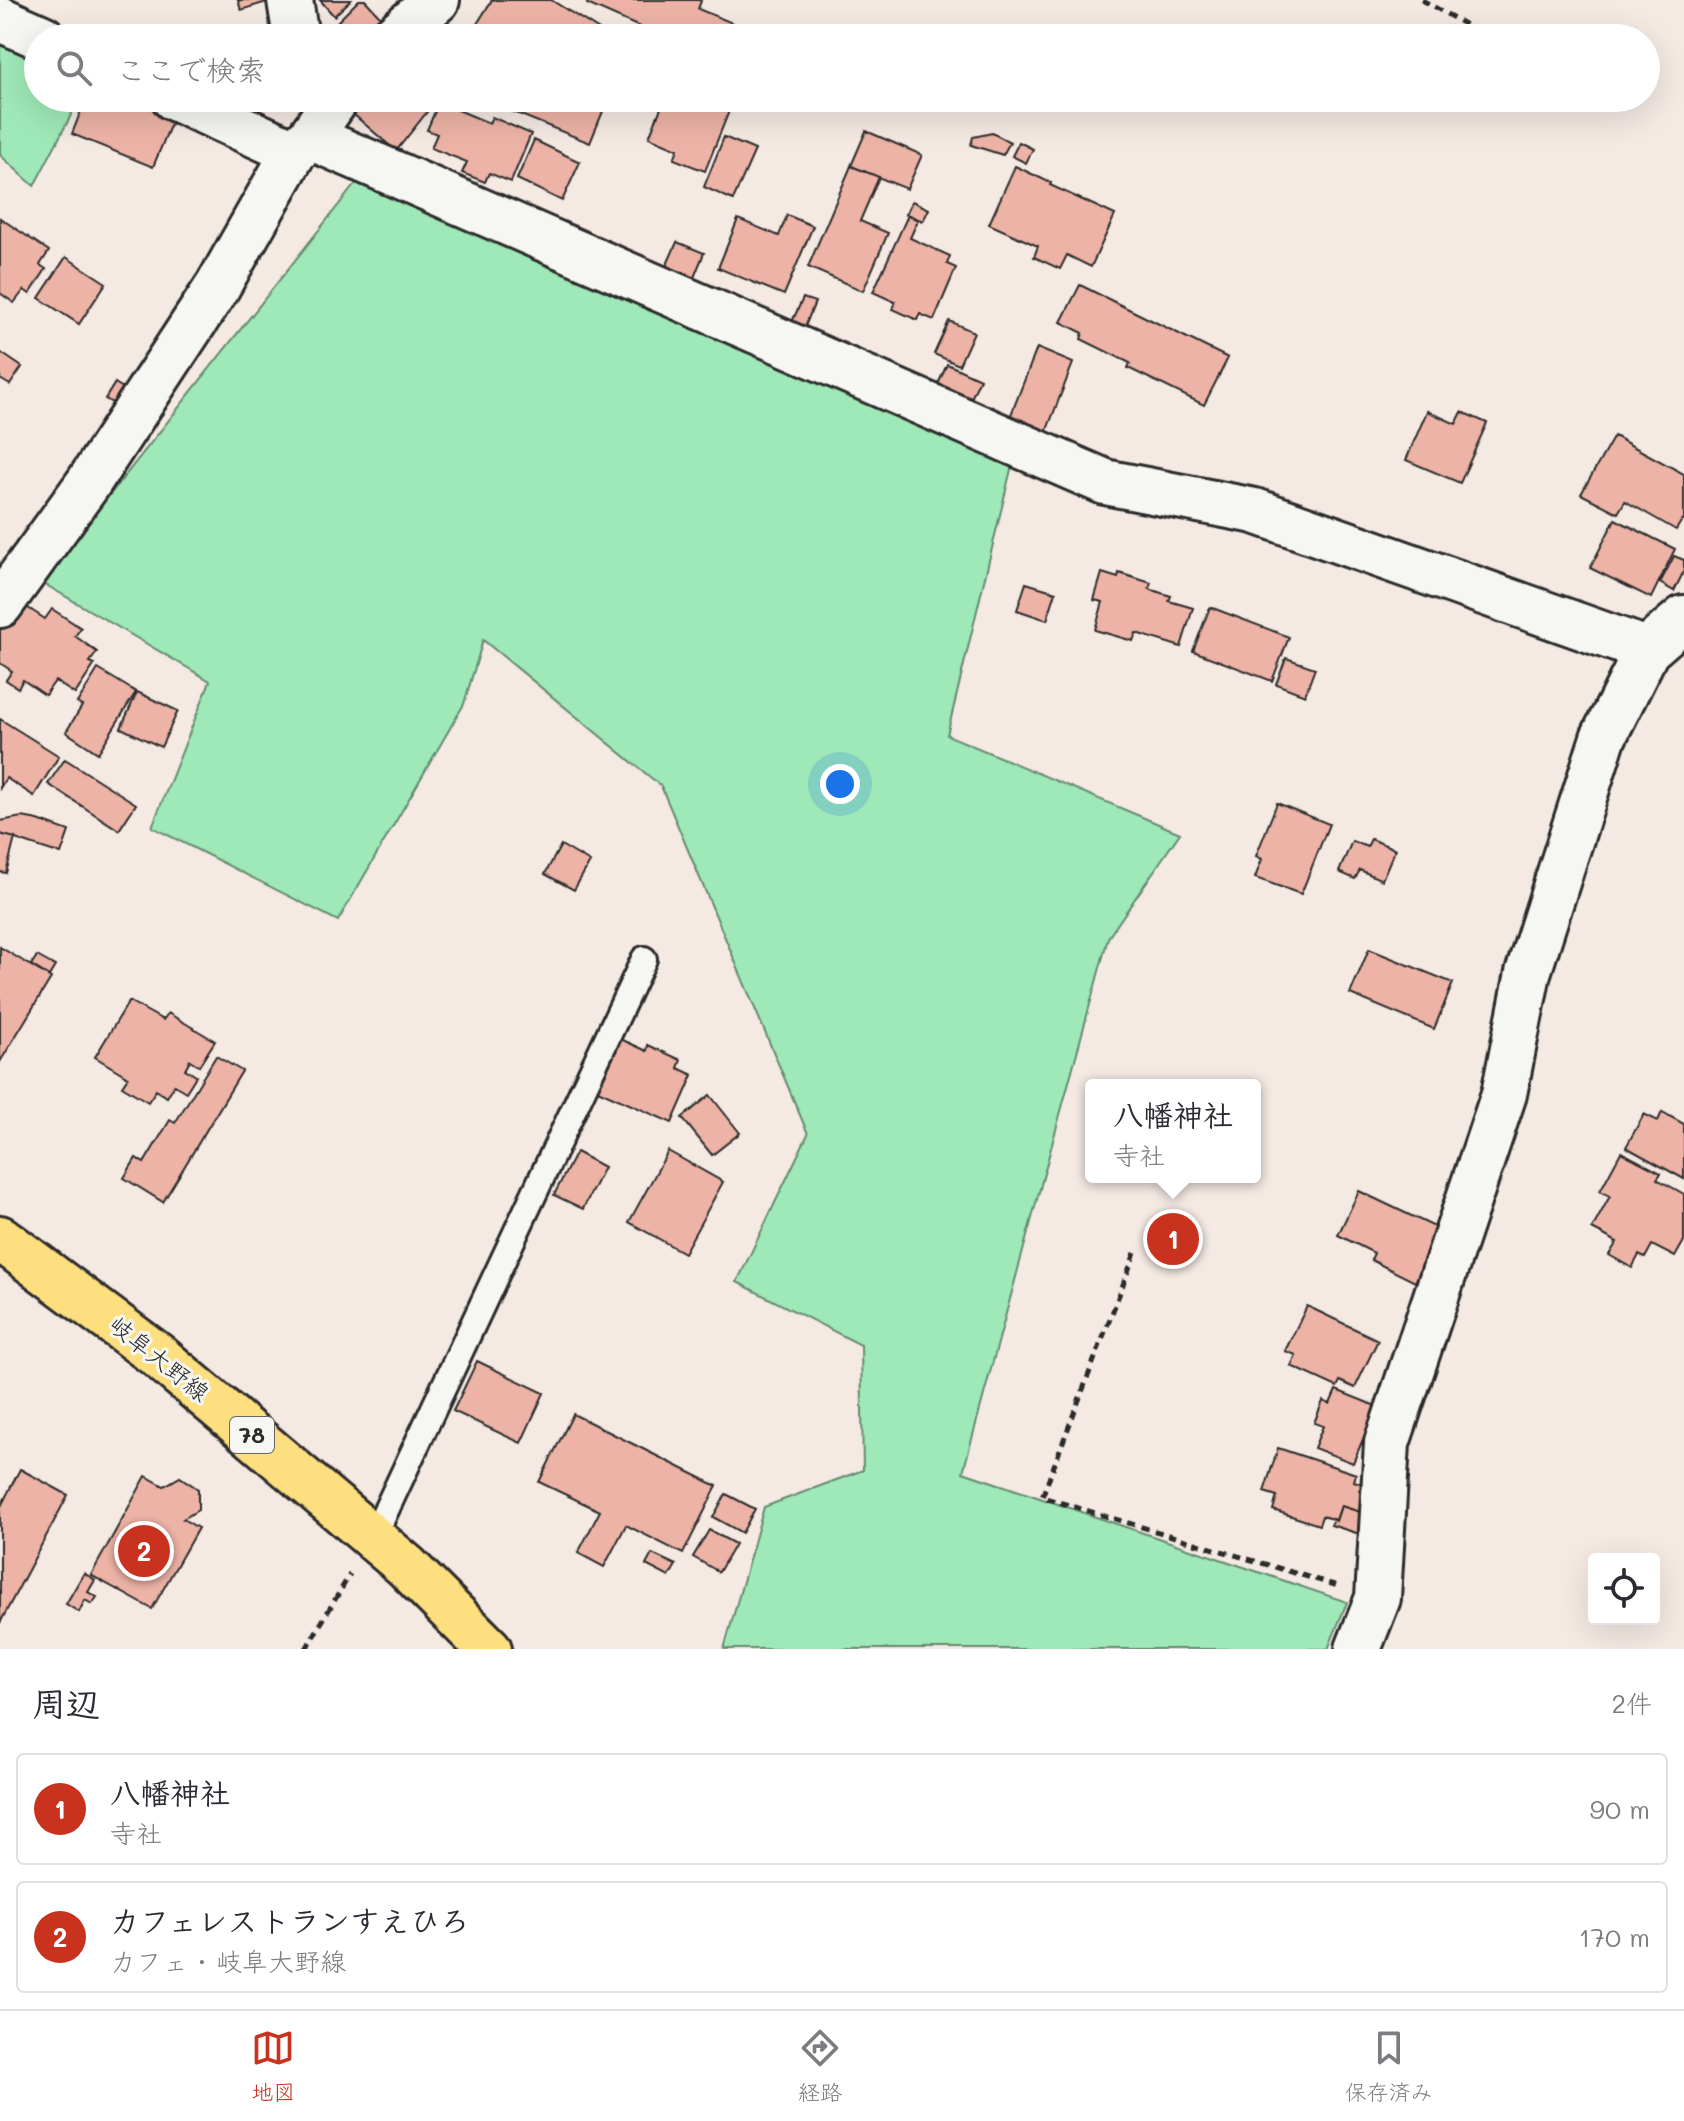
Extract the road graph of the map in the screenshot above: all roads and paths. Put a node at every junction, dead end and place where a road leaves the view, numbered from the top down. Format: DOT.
graph roads {
  1 [pos="290,0"];
  2 [pos="437,0"];
  3 [pos="1422,0"];
  4 [pos="0,19"];
  5 [pos="294,24"];
  6 [pos="409,24"];
  7 [pos="1464,24"];
  8 [pos="24,30"];
  9 [pos="232,112"];
  10 [pos="322,112"];
  11 [pos="303,129"];
  12 [pos="0,605"];
  13 [pos="1684,618"];
  14 [pos="1647,650"];
  15 [pos="644,959"];
  16 [pos="0,1238"];
  17 [pos="1135,1253"];
  18 [pos="373,1538"];
  19 [pos="1378,1598"];
  20 [pos="306,1649"];
  21 [pos="489,1649"];
  22 [pos="1358,1649"];
  1 -- 5 [label="street"];
  2 -- 6 [label="street"];
  3 -- 7 [label="path"];
  4 -- 8 [label="street"];
  9 -- 11 [label="street"];
  10 -- 11 [label="street"];
  11 -- 12 [label="street"];
  11 -- 14 [label="street"];
  13 -- 14 [label="street"];
  14 -- 19 [label="street"];
  15 -- 18 [label="lane"];
  16 -- 18 [label="main road, 岐阜大野線 / 78"];
  17 -- 19 [label="path"];
  18 -- 20 [label="path"];
  18 -- 21 [label="main road, 岐阜大野線 / 78"];
  19 -- 22 [label="street"];
}
